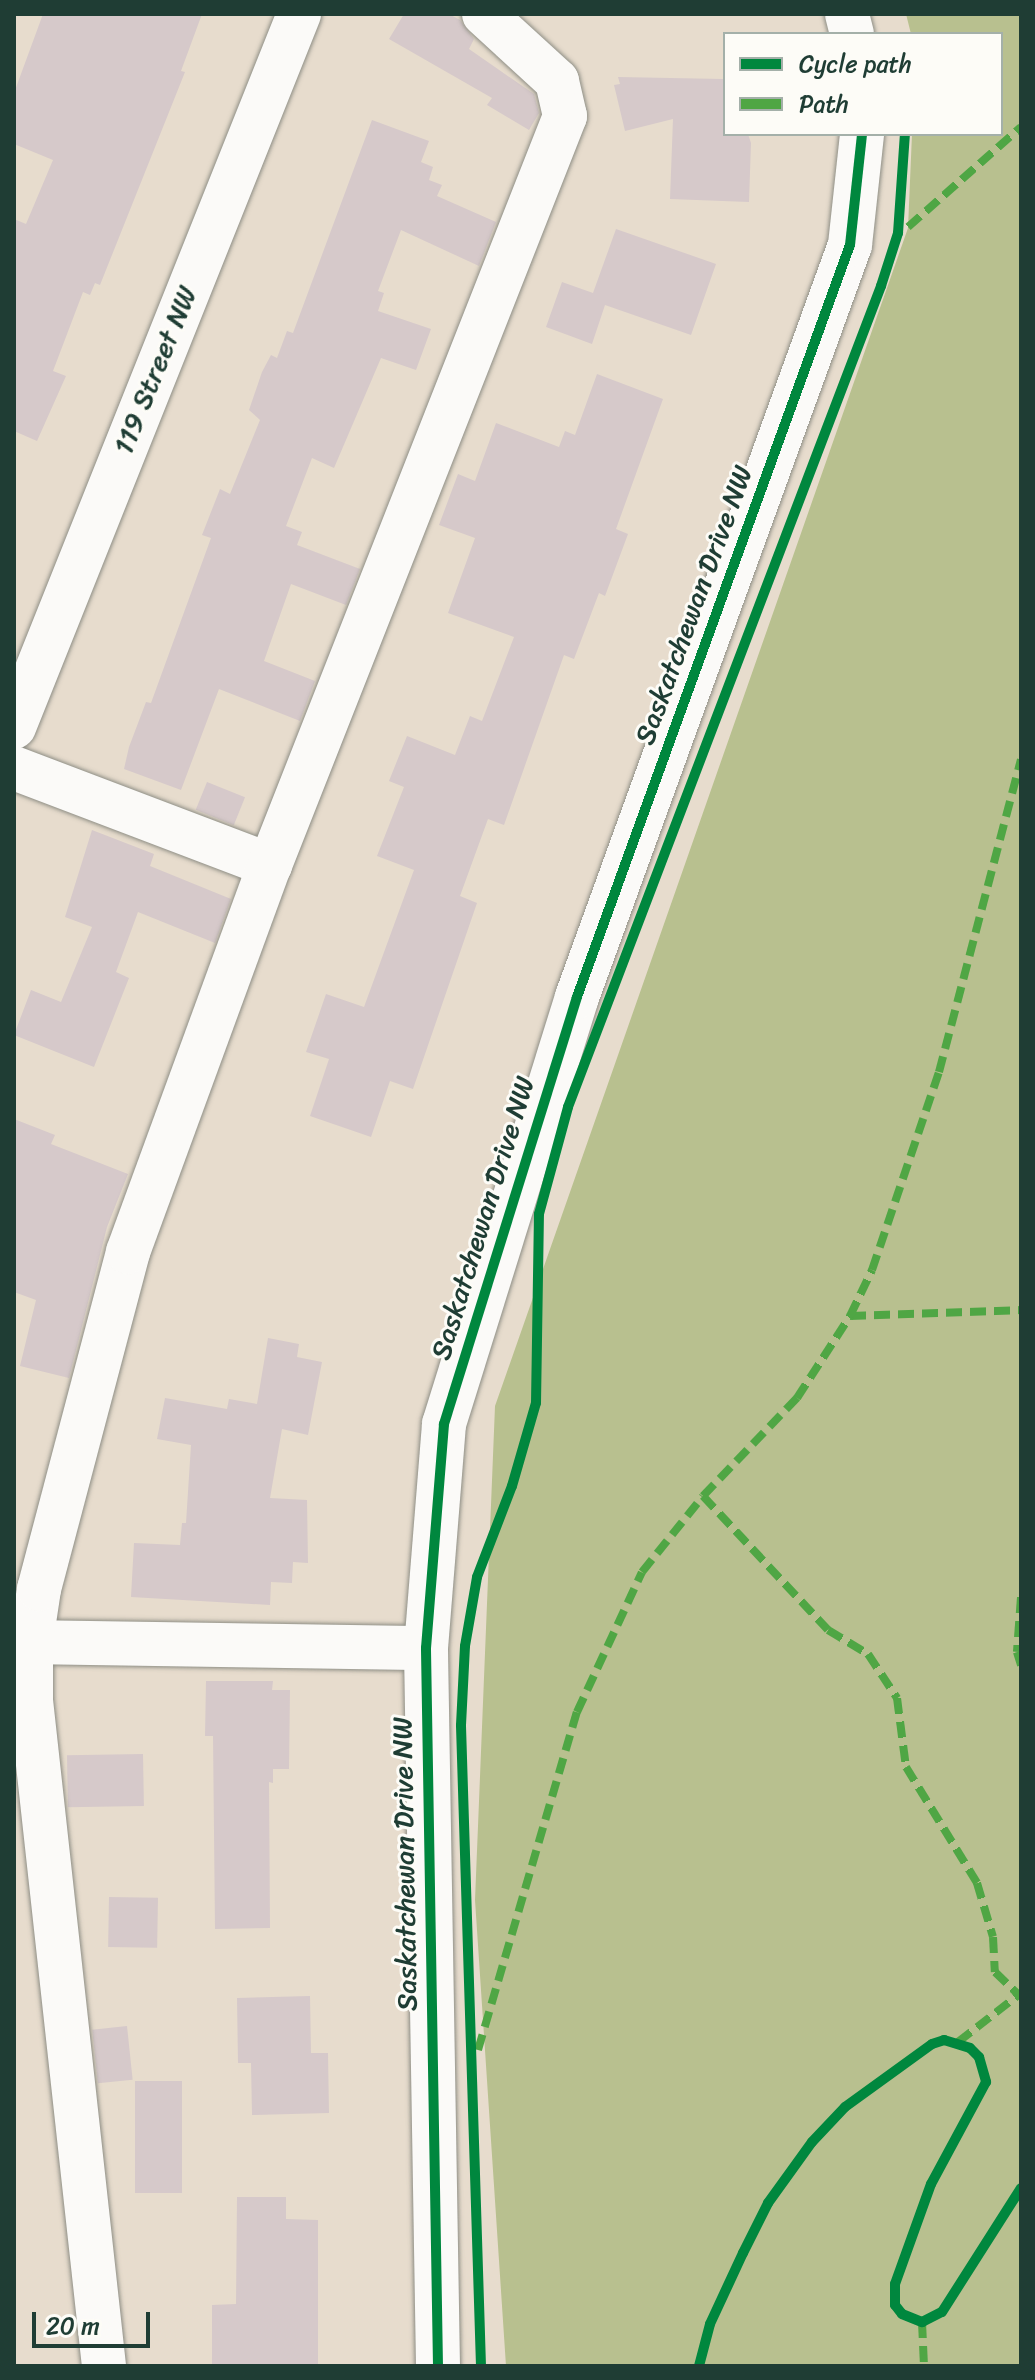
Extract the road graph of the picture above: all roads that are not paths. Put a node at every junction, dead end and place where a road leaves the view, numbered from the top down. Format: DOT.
graph roads {
  1 [pos="299,14"];
  2 [pos="484,14"];
  3 [pos="862,136"];
  4 [pos="23,678"];
  5 [pos="14,727"];
  6 [pos="14,768"];
  7 [pos="270,865"];
  8 [pos="31,1642"];
  9 [pos="426,1648"];
  10 [pos="104,2366"];
  11 [pos="438,2366"];
  1 -- 4 [label="street, 119 Street NW"];
  2 -- 7 [label="street"];
  3 -- 9 [label="street, Saskatchewan Drive NW"];
  4 -- 5 [label="street, 119 Street NW"];
  6 -- 7 [label="street"];
  7 -- 8 [label="street"];
  8 -- 9 [label="street"];
  8 -- 10 [label="street"];
  9 -- 11 [label="street, Saskatchewan Drive NW"];
}
